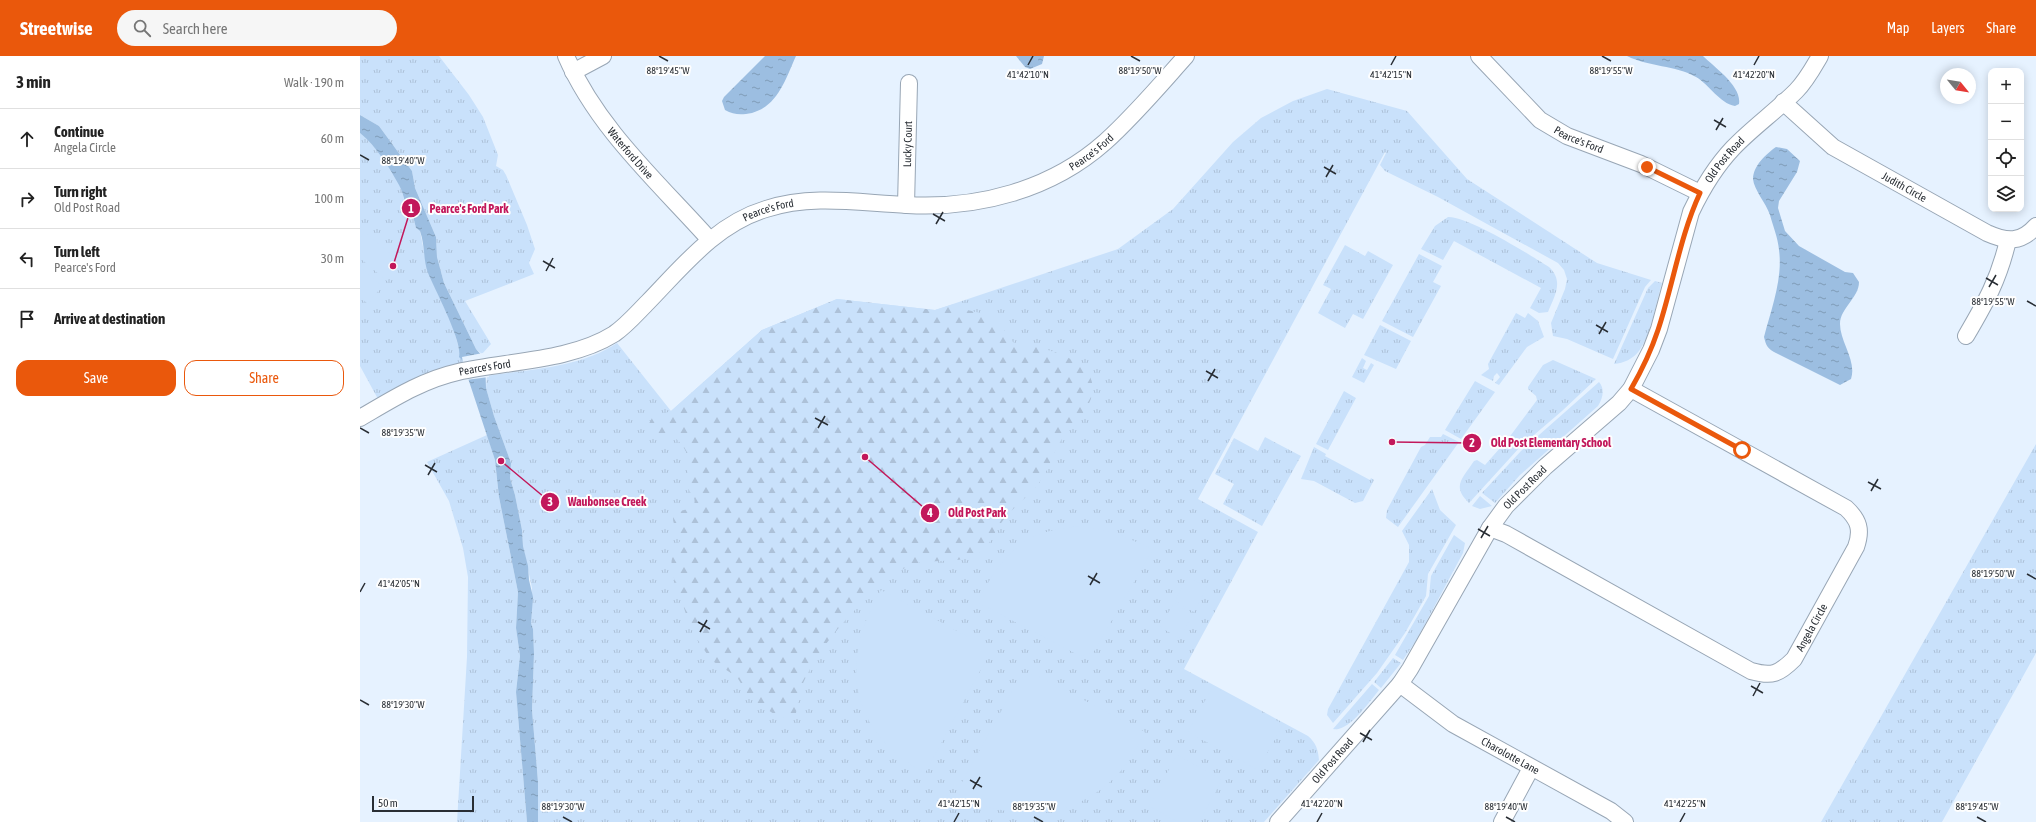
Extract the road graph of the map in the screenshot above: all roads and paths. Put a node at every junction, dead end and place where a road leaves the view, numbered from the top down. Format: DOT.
graph roads {
  1 [pos="566,56"];
  2 [pos="603,56"];
  3 [pos="1186,56"];
  4 [pos="1479,56"];
  5 [pos="1820,56"];
  6 [pos="573,72"];
  7 [pos="908,83"];
  8 [pos="1783,102"];
  9 [pos="1700,193"];
  10 [pos="906,205"];
  11 [pos="2036,226"];
  12 [pos="709,239"];
  13 [pos="2008,240"];
  14 [pos="1966,336"];
  15 [pos="1631,389"];
  16 [pos="360,418"];
  17 [pos="1490,528"];
  18 [pos="1400,684"];
  19 [pos="1531,768"];
  20 [pos="1278,822"];
  21 [pos="1502,822"];
  22 [pos="1625,822"];
  1 -- 6 [label="street, Waterford Drive"];
  2 -- 6 [label="street"];
  3 -- 10 [label="street, Pearce's Ford"];
  4 -- 9 [label="street, Pearce's Ford"];
  5 -- 8 [label="street, Old Post Road"];
  6 -- 12 [label="street, Waterford Drive"];
  7 -- 10 [label="street, Lucky Court"];
  8 -- 9 [label="street, Old Post Road"];
  8 -- 13 [label="street, Judith Circle"];
  9 -- 15 [label="street, Old Post Road"];
  10 -- 12 [label="street, Pearce's Ford"];
  11 -- 13 [label="street"];
  12 -- 16 [label="street, Pearce's Ford"];
  13 -- 14 [label="street"];
  15 -- 17 [label="street, Old Post Road"];
  15 -- 17 [label="street, Angela Circle"];
  17 -- 18 [label="street, Old Post Road"];
  18 -- 19 [label="street, Charolotte Lane"];
  18 -- 20 [label="street, Old Post Road"];
  19 -- 21 [label="street"];
  19 -- 22 [label="street, Charolotte Lane"];
}
